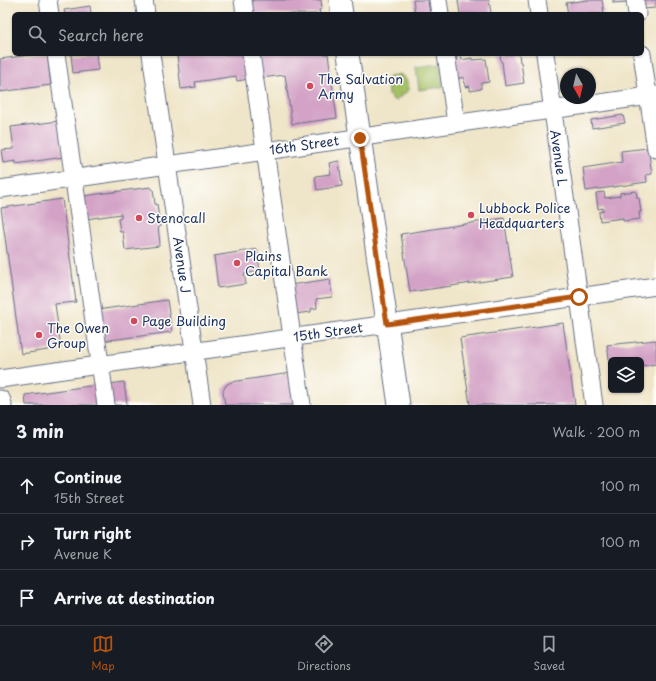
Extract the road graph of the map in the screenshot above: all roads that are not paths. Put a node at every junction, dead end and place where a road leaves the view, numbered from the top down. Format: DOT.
graph roads {
  1 [pos="48,0"];
  2 [pos="144,0"];
  3 [pos="243,0"];
  4 [pos="340,0"];
  5 [pos="438,0"];
  6 [pos="537,0"];
  7 [pos="635,0"];
  8 [pos="50,12"];
  9 [pos="146,12"];
  10 [pos="245,12"];
  11 [pos="342,12"];
  12 [pos="440,12"];
  13 [pos="539,12"];
  14 [pos="636,12"];
  15 [pos="56,56"];
  16 [pos="151,56"];
  17 [pos="251,56"];
  18 [pos="348,56"];
  19 [pos="446,56"];
  20 [pos="545,56"];
  21 [pos="642,56"];
  22 [pos="652,96"];
  23 [pos="553,110"];
  24 [pos="456,123"];
  25 [pos="360,138"];
  26 [pos="656,149"];
  27 [pos="264,151"];
  28 [pos="167,165"];
  29 [pos="73,179"];
  30 [pos="0,189"];
  31 [pos="656,286"];
  32 [pos="579,297"];
  33 [pos="387,324"];
  34 [pos="292,337"];
  35 [pos="194,351"];
  36 [pos="100,364"];
  37 [pos="0,379"];
  38 [pos="0,401"];
  39 [pos="1,405"];
  40 [pos="106,405"];
  41 [pos="202,405"];
  42 [pos="302,405"];
  43 [pos="399,405"];
  44 [pos="594,405"];
  1 -- 8 [label="street"];
  2 -- 9 [label="street"];
  3 -- 10 [label="street"];
  4 -- 11 [label="main road"];
  5 -- 12 [label="street"];
  6 -- 13 [label="street"];
  7 -- 14 [label="street"];
  15 -- 29 [label="street"];
  16 -- 28 [label="street, Avenue J"];
  17 -- 27 [label="street"];
  18 -- 25 [label="main road"];
  19 -- 24 [label="street"];
  20 -- 23 [label="street, Avenue L"];
  21 -- 22 [label="street"];
  22 -- 23 [label="street, 16th Street"];
  22 -- 26 [label="street"];
  23 -- 24 [label="street, 16th Street"];
  23 -- 32 [label="street, Avenue L"];
  24 -- 25 [label="street, 16th Street"];
  25 -- 27 [label="street, 16th Street"];
  25 -- 33 [label="main road"];
  27 -- 28 [label="street, 16th Street"];
  27 -- 34 [label="street"];
  28 -- 29 [label="street, 16th Street"];
  28 -- 35 [label="street, Avenue J"];
  29 -- 30 [label="street, 16th Street"];
  29 -- 36 [label="street"];
  31 -- 32 [label="street, 15th Street"];
  32 -- 33 [label="street, 15th Street"];
  32 -- 44 [label="street, Avenue L"];
  33 -- 34 [label="street, 15th Street"];
  33 -- 43 [label="main road"];
  34 -- 35 [label="street, 15th Street"];
  34 -- 42 [label="street"];
  35 -- 36 [label="street, 15th Street"];
  35 -- 41 [label="street, Avenue J"];
  36 -- 37 [label="street, 15th Street"];
  36 -- 40 [label="street"];
  38 -- 39 [label="main road"];
}
